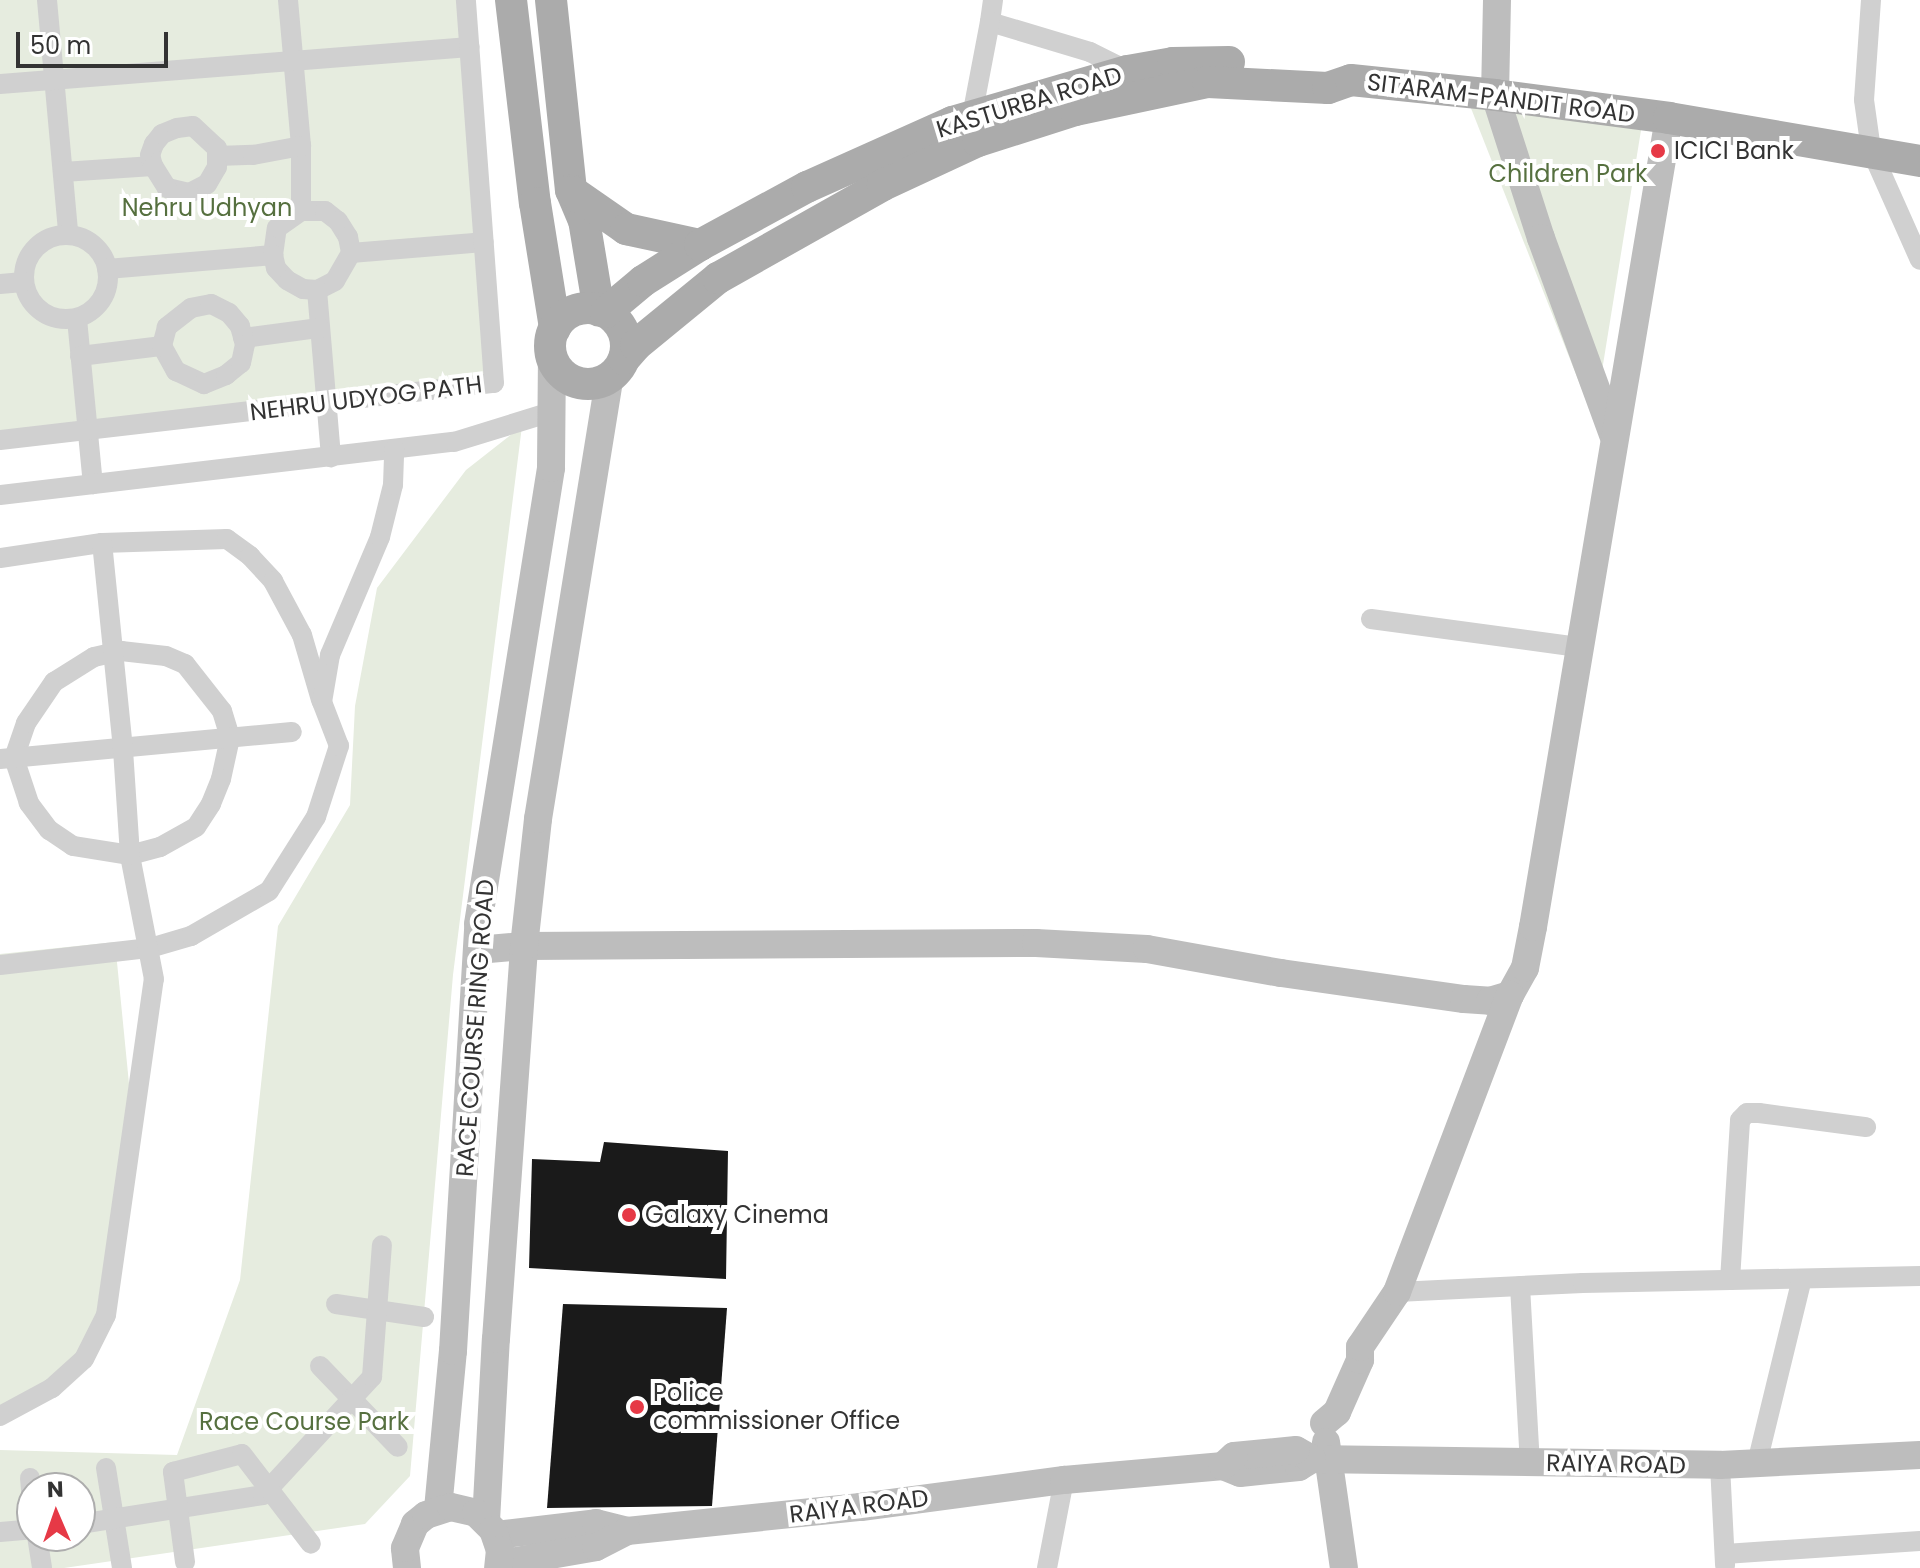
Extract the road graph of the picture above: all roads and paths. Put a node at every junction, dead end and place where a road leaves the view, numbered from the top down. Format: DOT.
graph roads {
  1 [pos="47,0"];
  2 [pos="288,0"];
  3 [pos="466,0"];
  4 [pos="511,0"];
  5 [pos="551,0"];
  6 [pos="993,0"];
  7 [pos="1497,0"];
  8 [pos="1871,0"];
  9 [pos="990,22"];
  10 [pos="470,47"];
  11 [pos="294,62"];
  12 [pos="1128,71"];
  13 [pos="54,80"];
  14 [pos="1351,80"];
  15 [pos="0,84"];
  16 [pos="1495,95"];
  17 [pos="1669,118"];
  18 [pos="975,129"];
  19 [pos="301,146"];
  20 [pos="1871,150"];
  21 [pos="217,156"];
  22 [pos="1920,161"];
  23 [pos="153,166"];
  24 [pos="63,172"];
  25 [pos="571,190"];
  26 [pos="301,211"];
  27 [pos="68,233"];
  28 [pos="484,242"];
  29 [pos="700,245"];
  30 [pos="351,253"];
  31 [pos="273,255"];
  32 [pos="1920,260"];
  33 [pos="107,269"];
  34 [pos="23,282"];
  35 [pos="0,284"];
  36 [pos="317,290"];
  37 [pos="602,311"];
  38 [pos="77,319"];
  39 [pos="319,328"];
  40 [pos="555,328"];
  41 [pos="243,338"];
  42 [pos="162,346"];
  43 [pos="80,356"];
  44 [pos="552,360"];
  45 [pos="617,368"];
  46 [pos="551,412"];
  47 [pos="88,430"];
  48 [pos="0,440"];
  49 [pos="1614,440"];
  50 [pos="394,449"];
  51 [pos="331,457"];
  52 [pos="93,484"];
  53 [pos="0,495"];
  54 [pos="102,543"];
  55 [pos="0,558"];
  56 [pos="1371,619"];
  57 [pos="1578,647"];
  58 [pos="111,652"];
  59 [pos="322,702"];
  60 [pos="292,732"];
  61 [pos="230,738"];
  62 [pos="123,749"];
  63 [pos="7,758"];
  64 [pos="130,855"];
  65 [pos="524,946"];
  66 [pos="150,948"];
  67 [pos="477,950"];
  68 [pos="0,965"];
  69 [pos="1510,995"];
  70 [pos="1866,1127"];
  71 [pos="382,1245"];
  72 [pos="1920,1276"];
  73 [pos="1802,1279"];
  74 [pos="1730,1280"];
  75 [pos="1520,1286"];
  76 [pos="1397,1292"];
  77 [pos="336,1304"];
  78 [pos="377,1309"];
  79 [pos="424,1317"];
  80 [pos="320,1366"];
  81 [pos="351,1400"];
  82 [pos="0,1416"];
  83 [pos="398,1447"];
  84 [pos="1920,1455"];
  85 [pos="1320,1459"];
  86 [pos="1530,1463"];
  87 [pos="1757,1463"];
  88 [pos="1720,1465"];
  89 [pos="106,1468"];
  90 [pos="1064,1480"];
  91 [pos="270,1488"];
  92 [pos="438,1509"];
  93 [pos="180,1511"];
  94 [pos="113,1520"];
  95 [pos="96,1522"];
  96 [pos="491,1528"];
  97 [pos="627,1531"];
  98 [pos="1920,1541"];
  99 [pos="311,1544"];
  100 [pos="1725,1561"];
  101 [pos="185,1562"];
  102 [pos="498,1566"];
  103 [pos="122,1568"];
  104 [pos="407,1568"];
  105 [pos="1047,1568"];
  106 [pos="1344,1568"];
  1 -- 13 [label="street"];
  2 -- 11 [label="street"];
  3 -- 10 [label="street, NEHRU UDYOG PATH"];
  4 -- 40 [label="main road"];
  5 -- 25 [label="main road"];
  6 -- 9 [label="street"];
  7 -- 16 [label="street"];
  8 -- 20 [label="street"];
  9 -- 12 [label="street"];
  9 -- 18 [label="street"];
  10 -- 11 [label="street"];
  10 -- 28 [label="street, NEHRU UDYOG PATH"];
  11 -- 13 [label="street"];
  11 -- 19 [label="street"];
  12 -- 14 [label="main road, KASTURBA ROAD"];
  12 -- 18 [label="main road, KASTURBA ROAD"];
  13 -- 15 [label="street"];
  13 -- 24 [label="street"];
  14 -- 16 [label="main road, SITARAM-PANDIT ROAD"];
  14 -- 18 [label="main road, SITARAM-PANDIT ROAD"];
  16 -- 17 [label="main road, SITARAM-PANDIT ROAD"];
  16 -- 49 [label="street"];
  17 -- 20 [label="main road, SITARAM-PANDIT ROAD"];
  17 -- 49 [label="street"];
  18 -- 29 [label="main road, KASTURBA ROAD"];
  18 -- 45 [label="main road, SITARAM-PANDIT ROAD"];
  19 -- 21 [label="street"];
  19 -- 26 [label="street"];
  20 -- 22 [label="main road, SITARAM-PANDIT ROAD"];
  20 -- 32 [label="street"];
  21 -- 23 [label="street"];
  21 -- 23 [label="street"];
  23 -- 24 [label="street"];
  24 -- 27 [label="street"];
  25 -- 29 [label="main road"];
  25 -- 37 [label="main road"];
  26 -- 30 [label="street"];
  26 -- 31 [label="street"];
  27 -- 33 [label="street"];
  27 -- 34 [label="street"];
  28 -- 30 [label="street"];
  28 -- 47 [label="street, NEHRU UDYOG PATH"];
  29 -- 37 [label="main road, KASTURBA ROAD"];
  30 -- 36 [label="street"];
  31 -- 33 [label="street"];
  31 -- 36 [label="street"];
  33 -- 38 [label="street"];
  34 -- 35 [label="street"];
  34 -- 38 [label="street"];
  36 -- 39 [label="street"];
  37 -- 40 [label="main road"];
  37 -- 45 [label="main road"];
  38 -- 43 [label="street"];
  39 -- 41 [label="street"];
  39 -- 51 [label="street"];
  40 -- 44 [label="main road"];
  41 -- 42 [label="street"];
  41 -- 42 [label="street"];
  42 -- 43 [label="street"];
  43 -- 47 [label="street"];
  44 -- 45 [label="main road"];
  44 -- 46 [label="street, RACE COURSE RING ROAD"];
  45 -- 65 [label="street, RACE COURSE RING ROAD"];
  46 -- 50 [label="street"];
  46 -- 67 [label="street, RACE COURSE RING ROAD"];
  47 -- 48 [label="street, NEHRU UDYOG PATH"];
  47 -- 52 [label="street"];
  49 -- 57 [label="street"];
  50 -- 51 [label="street"];
  50 -- 59 [label="street"];
  51 -- 52 [label="street"];
  52 -- 53 [label="street"];
  54 -- 55 [label="street"];
  54 -- 58 [label="street"];
  54 -- 59 [label="street"];
  56 -- 57 [label="street"];
  57 -- 69 [label="street"];
  58 -- 61 [label="street"];
  58 -- 62 [label="street"];
  58 -- 63 [label="street"];
  59 -- 66 [label="street"];
  60 -- 61 [label="street"];
  61 -- 62 [label="street"];
  61 -- 64 [label="street"];
  62 -- 63 [label="street"];
  62 -- 64 [label="street"];
  63 -- 64 [label="street"];
  64 -- 66 [label="street"];
  65 -- 67 [label="street"];
  65 -- 69 [label="street"];
  65 -- 96 [label="street, RACE COURSE RING ROAD"];
  66 -- 68 [label="street"];
  66 -- 82 [label="street"];
  67 -- 92 [label="street, RACE COURSE RING ROAD"];
  69 -- 76 [label="street"];
  70 -- 74 [label="street"];
  71 -- 78 [label="street"];
  72 -- 73 [label="street"];
  73 -- 74 [label="street"];
  73 -- 87 [label="street"];
  74 -- 75 [label="street"];
  75 -- 76 [label="street"];
  75 -- 86 [label="street"];
  76 -- 85 [label="street"];
  77 -- 78 [label="street"];
  78 -- 79 [label="street"];
  78 -- 81 [label="street"];
  80 -- 81 [label="street"];
  81 -- 83 [label="street"];
  81 -- 91 [label="street"];
  84 -- 87 [label="street, RAIYA ROAD"];
  85 -- 86 [label="street, RAIYA ROAD"];
  85 -- 90 [label="street, RAIYA ROAD"];
  85 -- 106 [label="street"];
  86 -- 88 [label="street, RAIYA ROAD"];
  87 -- 88 [label="street, RAIYA ROAD"];
  88 -- 100 [label="street"];
  89 -- 94 [label="street"];
  90 -- 97 [label="street, RAIYA ROAD"];
  90 -- 105 [label="street"];
  91 -- 93 [label="street"];
  91 -- 93 [label="street"];
  91 -- 99 [label="street"];
  92 -- 96 [label="street"];
  92 -- 104 [label="street"];
  93 -- 94 [label="street"];
  93 -- 101 [label="street"];
  94 -- 95 [label="street"];
  94 -- 103 [label="street"];
  96 -- 97 [label="street, RAIYA ROAD"];
  96 -- 102 [label="street, RACE COURSE RING ROAD"];
  97 -- 102 [label="street"];
  98 -- 100 [label="street"];
}
